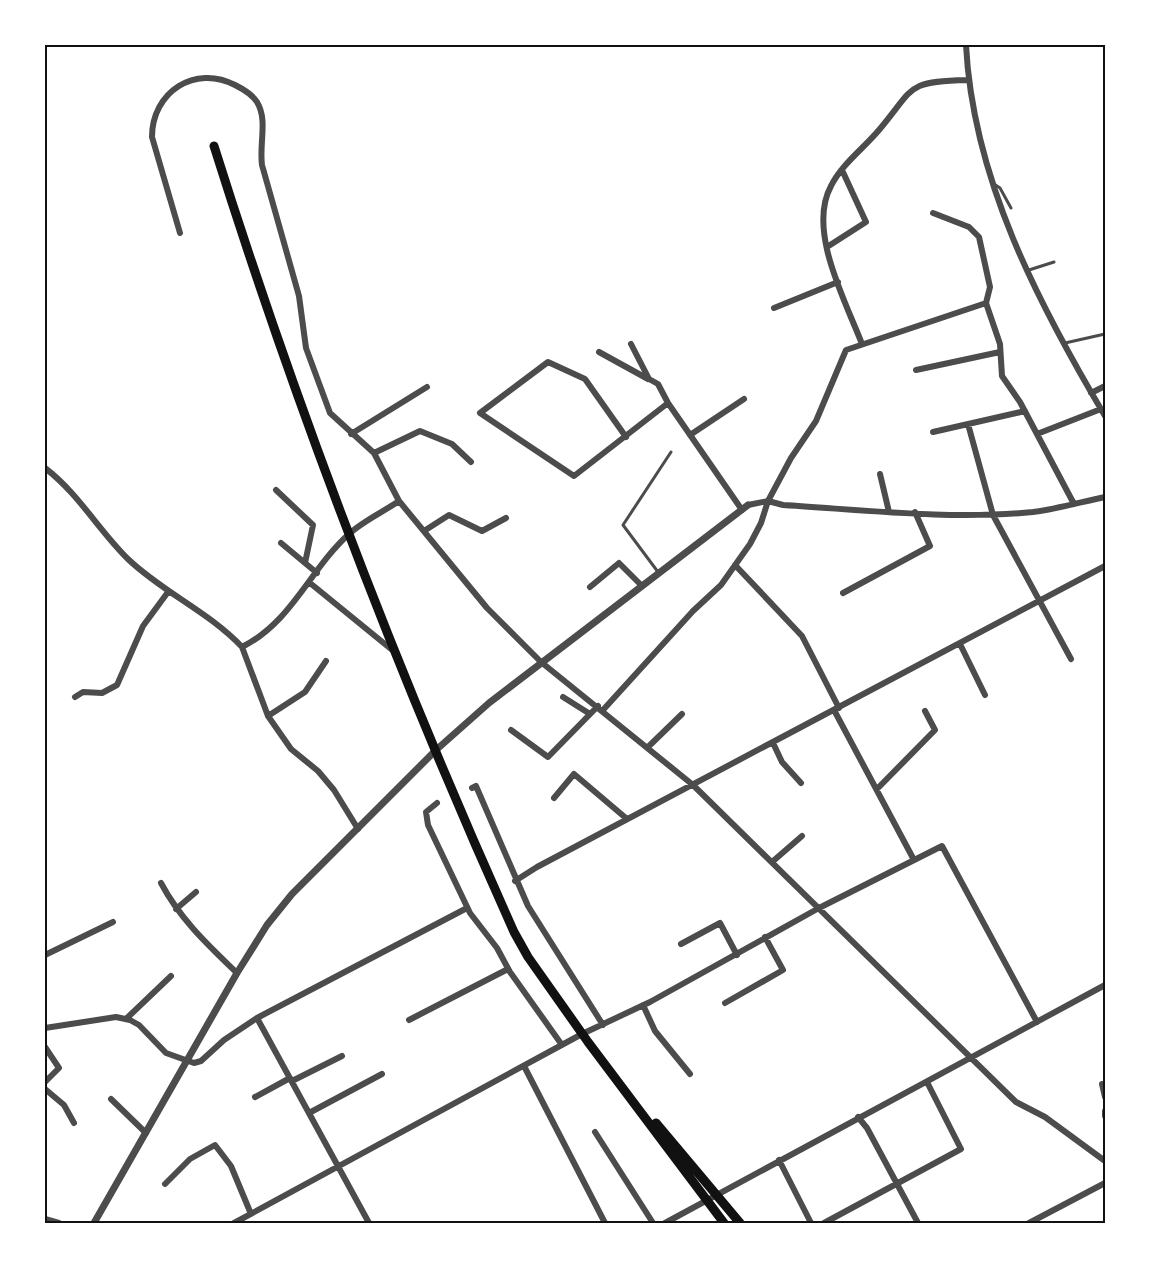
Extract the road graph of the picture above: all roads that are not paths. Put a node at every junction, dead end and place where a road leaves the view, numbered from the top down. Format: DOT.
graph roads {
  1 [pos="966,45"];
  2 [pos="968,80"];
  3 [pos="214,146"];
  4 [pos="842,170"];
  5 [pos="990,181"];
  6 [pos="1011,208"];
  7 [pos="933,213"];
  8 [pos="180,233"];
  9 [pos="827,247"];
  10 [pos="1054,262"];
  11 [pos="1029,270"];
  12 [pos="838,282"];
  13 [pos="986,303"];
  14 [pos="774,308"];
  15 [pos="1105,334"];
  16 [pos="1065,343"];
  17 [pos="632,344"];
  18 [pos="862,344"];
  19 [pos="600,352"];
  20 [pos="1000,352"];
  21 [pos="915,370"];
  22 [pos="649,379"];
  23 [pos="1105,386"];
  24 [pos="427,387"];
  25 [pos="1091,393"];
  26 [pos="744,399"];
  27 [pos="668,403"];
  28 [pos="1101,409"];
  29 [pos="1025,411"];
  30 [pos="1105,416"];
  31 [pos="968,424"];
  32 [pos="933,432"];
  33 [pos="351,434"];
  34 [pos="1037,434"];
  35 [pos="690,435"];
  36 [pos="626,437"];
  37 [pos="374,453"];
  38 [pos="671,453"];
  39 [pos="471,462"];
  40 [pos="45,468"];
  41 [pos="880,474"];
  42 [pos="276,490"];
  43 [pos="1105,497"];
  44 [pos="399,501"];
  45 [pos="768,501"];
  46 [pos="1074,504"];
  47 [pos="745,507"];
  48 [pos="889,512"];
  49 [pos="915,512"];
  50 [pos="993,515"];
  51 [pos="506,518"];
  52 [pos="424,531"];
  53 [pos="349,534"];
  54 [pos="281,543"];
  55 [pos="305,563"];
  56 [pos="735,565"];
  57 [pos="1105,567"];
  58 [pos="658,572"];
  59 [pos="317,573"];
  60 [pos="310,584"];
  61 [pos="641,585"];
  62 [pos="590,587"];
  63 [pos="168,592"];
  64 [pos="843,593"];
  65 [pos="1040,602"];
  66 [pos="960,644"];
  67 [pos="242,647"];
  68 [pos="392,649"];
  69 [pos="1071,659"];
  70 [pos="326,661"];
  71 [pos="541,662"];
  72 [pos="985,695"];
  73 [pos="75,697"];
  74 [pos="563,697"];
  75 [pos="600,708"];
  76 [pos="836,709"];
  77 [pos="925,711"];
  78 [pos="590,714"];
  79 [pos="682,714"];
  80 [pos="268,716"];
  81 [pos="511,730"];
  82 [pos="773,743"];
  83 [pos="648,747"];
  84 [pos="436,750"];
  85 [pos="801,783"];
  86 [pos="693,785"];
  87 [pos="472,788"];
  88 [pos="877,789"];
  89 [pos="554,798"];
  90 [pos="437,803"];
  91 [pos="627,819"];
  92 [pos="358,829"];
  93 [pos="802,836"];
  94 [pos="914,860"];
  95 [pos="772,862"];
  96 [pos="515,881"];
  97 [pos="161,883"];
  98 [pos="196,892"];
  99 [pos="467,908"];
  100 [pos="819,908"];
  101 [pos="176,909"];
  102 [pos="113,922"];
  103 [pos="765,937"];
  104 [pos="681,944"];
  105 [pos="45,955"];
  106 [pos="736,955"];
  107 [pos="508,969"];
  108 [pos="237,973"];
  109 [pos="171,976"];
  110 [pos="1105,985"];
  111 [pos="725,1003"];
  112 [pos="643,1005"];
  113 [pos="257,1018"];
  114 [pos="126,1019"];
  115 [pos="409,1020"];
  116 [pos="1037,1022"];
  117 [pos="603,1025"];
  118 [pos="45,1028"];
  119 [pos="582,1034"];
  120 [pos="562,1045"];
  121 [pos="45,1047"];
  122 [pos="342,1056"];
  123 [pos="971,1060"];
  124 [pos="187,1062"];
  125 [pos="524,1066"];
  126 [pos="611,1072"];
  127 [pos="382,1074"];
  128 [pos="690,1074"];
  129 [pos="291,1080"];
  130 [pos="45,1082"];
  131 [pos="927,1082"];
  132 [pos="1102,1084"];
  133 [pos="45,1089"];
  134 [pos="255,1097"];
  135 [pos="1105,1097"];
  136 [pos="111,1099"];
  137 [pos="1105,1111"];
  138 [pos="309,1113"];
  139 [pos="1105,1116"];
  140 [pos="858,1117"];
  141 [pos="74,1124"];
  142 [pos="595,1132"];
  143 [pos="146,1133"];
  144 [pos="779,1160"];
  145 [pos="1105,1161"];
  146 [pos="339,1167"];
  147 [pos="1105,1183"];
  148 [pos="165,1184"];
  149 [pos="898,1184"];
  150 [pos="718,1196"];
  151 [pos="706,1200"];
  152 [pos="251,1214"];
  153 [pos="45,1219"];
  154 [pos="59,1223"];
  155 [pos="94,1223"];
  156 [pos="234,1223"];
  157 [pos="369,1223"];
  158 [pos="605,1223"];
  159 [pos="653,1223"];
  160 [pos="665,1223"];
  161 [pos="724,1223"];
  162 [pos="740,1223"];
  163 [pos="811,1223"];
  164 [pos="824,1223"];
  165 [pos="918,1223"];
  166 [pos="1029,1223"];
  1 -- 2 [label="street"];
  2 -- 4 [label="street"];
  2 -- 5 [label="street"];
  3 -- 53 [label="highway"];
  4 -- 9 [label="street"];
  4 -- 9 [label="street"];
  5 -- 6 [label="lane"];
  5 -- 11 [label="street"];
  7 -- 13 [label="street"];
  8 -- 33 [label="street"];
  9 -- 12 [label="street"];
  10 -- 11 [label="lane"];
  11 -- 16 [label="street"];
  12 -- 14 [label="street"];
  12 -- 18 [label="street"];
  13 -- 18 [label="street"];
  13 -- 20 [label="street"];
  15 -- 16 [label="lane"];
  16 -- 25 [label="street"];
  17 -- 22 [label="street"];
  18 -- 45 [label="street"];
  19 -- 22 [label="street"];
  20 -- 21 [label="street"];
  20 -- 29 [label="street"];
  22 -- 27 [label="street"];
  23 -- 25 [label="street"];
  24 -- 33 [label="street"];
  25 -- 28 [label="street"];
  26 -- 35 [label="street"];
  27 -- 35 [label="street"];
  27 -- 36 [label="street"];
  28 -- 30 [label="street"];
  28 -- 34 [label="street"];
  29 -- 31 [label="street"];
  29 -- 34 [label="street"];
  31 -- 32 [label="street"];
  31 -- 50 [label="street"];
  33 -- 37 [label="street"];
  34 -- 46 [label="street"];
  35 -- 47 [label="street"];
  36 -- 36 [label="street"];
  37 -- 39 [label="street"];
  37 -- 44 [label="street"];
  38 -- 58 [label="lane"];
  40 -- 63 [label="street"];
  41 -- 48 [label="street"];
  42 -- 55 [label="street"];
  43 -- 46 [label="street"];
  44 -- 52 [label="street"];
  44 -- 53 [label="street"];
  45 -- 47 [label="street"];
  45 -- 48 [label="street"];
  45 -- 56 [label="street"];
  46 -- 50 [label="street"];
  47 -- 58 [label="street"];
  48 -- 49 [label="street"];
  49 -- 50 [label="street"];
  49 -- 64 [label="street"];
  50 -- 65 [label="street"];
  51 -- 52 [label="street"];
  52 -- 71 [label="street"];
  53 -- 59 [label="street"];
  53 -- 68 [label="highway"];
  54 -- 55 [label="street"];
  55 -- 59 [label="street"];
  56 -- 75 [label="street"];
  56 -- 76 [label="street"];
  57 -- 65 [label="street"];
  58 -- 61 [label="street"];
  59 -- 60 [label="street"];
  60 -- 67 [label="street"];
  60 -- 68 [label="street"];
  61 -- 62 [label="street"];
  61 -- 71 [label="street"];
  63 -- 67 [label="street"];
  63 -- 73 [label="street"];
  65 -- 66 [label="street"];
  65 -- 69 [label="street"];
  66 -- 72 [label="street"];
  66 -- 76 [label="street"];
  67 -- 80 [label="street"];
  68 -- 84 [label="highway"];
  70 -- 80 [label="street"];
  71 -- 75 [label="street"];
  71 -- 84 [label="street"];
  74 -- 78 [label="street"];
  75 -- 78 [label="street"];
  75 -- 83 [label="street"];
  76 -- 82 [label="street"];
  76 -- 88 [label="street"];
  77 -- 88 [label="street"];
  78 -- 81 [label="street"];
  79 -- 83 [label="street"];
  80 -- 92 [label="street"];
  82 -- 85 [label="street"];
  82 -- 86 [label="street"];
  83 -- 86 [label="street"];
  84 -- 92 [label="street"];
  84 -- 119 [label="highway"];
  86 -- 91 [label="street"];
  86 -- 95 [label="street"];
  87 -- 96 [label="street"];
  88 -- 94 [label="street"];
  89 -- 91 [label="street"];
  90 -- 99 [label="street"];
  91 -- 96 [label="street"];
  92 -- 108 [label="street"];
  93 -- 95 [label="street"];
  94 -- 100 [label="street"];
  94 -- 116 [label="street"];
  95 -- 100 [label="street"];
  96 -- 117 [label="street"];
  97 -- 101 [label="street"];
  98 -- 101 [label="street"];
  99 -- 107 [label="street"];
  99 -- 113 [label="street"];
  100 -- 103 [label="street"];
  100 -- 123 [label="street"];
  101 -- 108 [label="street"];
  102 -- 105 [label="street"];
  103 -- 106 [label="street"];
  103 -- 111 [label="street"];
  104 -- 106 [label="street"];
  106 -- 112 [label="street"];
  107 -- 115 [label="street"];
  107 -- 120 [label="street"];
  108 -- 124 [label="street"];
  109 -- 114 [label="street"];
  110 -- 116 [label="street"];
  112 -- 117 [label="street"];
  112 -- 128 [label="street"];
  113 -- 124 [label="street"];
  113 -- 129 [label="street"];
  114 -- 118 [label="street"];
  114 -- 124 [label="street"];
  116 -- 123 [label="street"];
  117 -- 119 [label="street"];
  119 -- 120 [label="street"];
  119 -- 126 [label="highway"];
  120 -- 125 [label="street"];
  121 -- 130 [label="street"];
  122 -- 129 [label="street"];
  123 -- 131 [label="street"];
  123 -- 145 [label="street"];
  124 -- 143 [label="street"];
  125 -- 146 [label="street"];
  125 -- 158 [label="street"];
  126 -- 150 [label="highway"];
  126 -- 151 [label="highway"];
  127 -- 138 [label="street"];
  129 -- 134 [label="street"];
  129 -- 138 [label="street"];
  131 -- 140 [label="street"];
  131 -- 149 [label="street"];
  132 -- 135 [label="street"];
  133 -- 141 [label="street"];
  136 -- 143 [label="street"];
  137 -- 139 [label="street"];
  138 -- 146 [label="street"];
  140 -- 144 [label="street"];
  140 -- 149 [label="street"];
  142 -- 159 [label="street"];
  143 -- 155 [label="street"];
  144 -- 150 [label="street"];
  144 -- 163 [label="street"];
  146 -- 152 [label="street"];
  146 -- 157 [label="street"];
  147 -- 166 [label="street"];
  148 -- 152 [label="street"];
  149 -- 164 [label="street"];
  149 -- 165 [label="street"];
  150 -- 151 [label="street"];
  150 -- 162 [label="highway"];
  151 -- 160 [label="street"];
  151 -- 161 [label="highway"];
  152 -- 156 [label="street"];
  153 -- 154 [label="street"];
}
